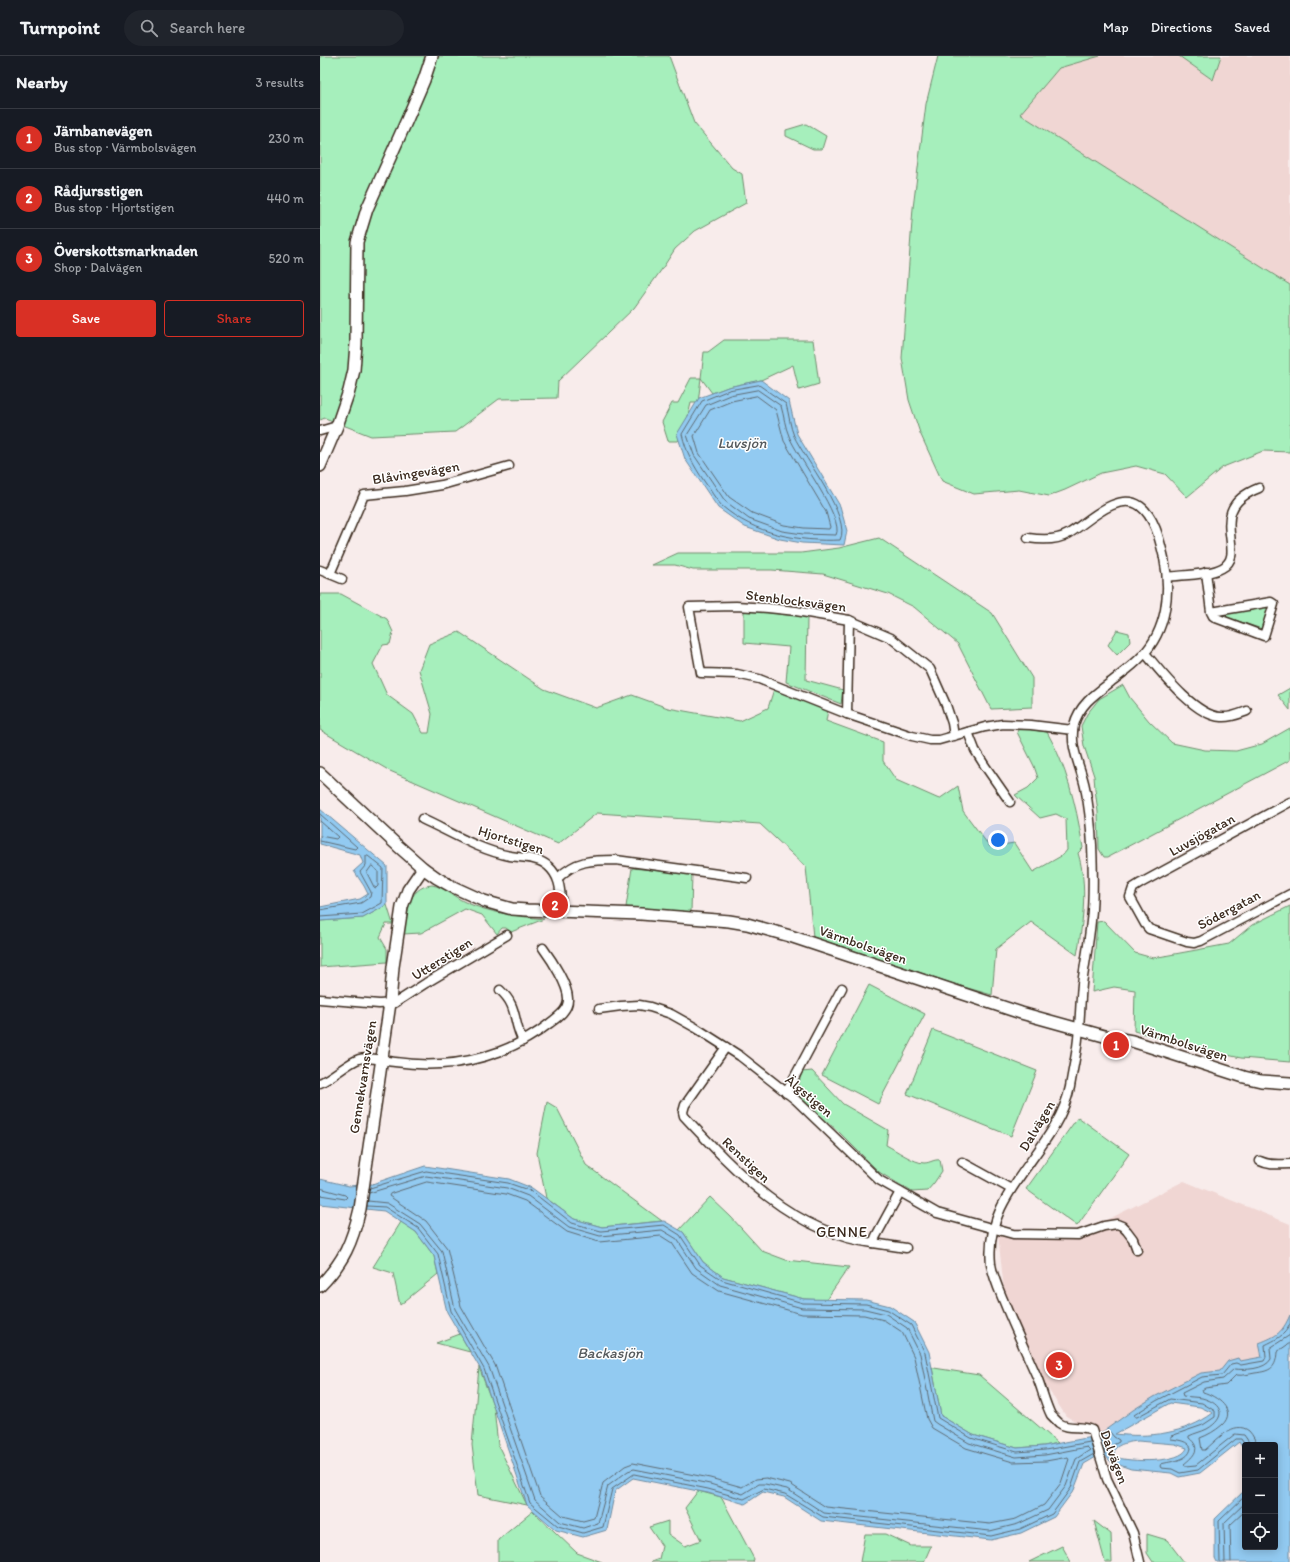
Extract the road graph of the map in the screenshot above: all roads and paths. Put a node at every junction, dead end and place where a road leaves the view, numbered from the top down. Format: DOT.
graph roads {
  1 [pos="432,56"];
  2 [pos="337,426"];
  3 [pos="320,431"];
  4 [pos="320,466"];
  5 [pos="509,466"];
  6 [pos="1259,488"];
  7 [pos="1028,538"];
  8 [pos="320,570"];
  9 [pos="1206,572"];
  10 [pos="330,574"];
  11 [pos="1167,577"];
  12 [pos="342,579"];
  13 [pos="1211,612"];
  14 [pos="849,620"];
  15 [pos="1145,653"];
  16 [pos="1247,710"];
  17 [pos="847,714"];
  18 [pos="1073,730"];
  19 [pos="968,732"];
  20 [pos="954,736"];
  21 [pos="320,773"];
  22 [pos="1010,802"];
  23 [pos="1290,802"];
  24 [pos="422,819"];
  25 [pos="423,868"];
  26 [pos="558,878"];
  27 [pos="747,878"];
  28 [pos="1131,894"];
  29 [pos="1290,894"];
  30 [pos="562,911"];
  31 [pos="507,936"];
  32 [pos="543,948"];
  33 [pos="842,988"];
  34 [pos="500,990"];
  35 [pos="320,999"];
  36 [pos="390,1004"];
  37 [pos="599,1009"];
  38 [pos="1079,1029"];
  39 [pos="523,1041"];
  40 [pos="726,1047"];
  41 [pos="381,1060"];
  42 [pos="320,1083"];
  43 [pos="1290,1083"];
  44 [pos="786,1092"];
  45 [pos="1260,1160"];
  46 [pos="962,1162"];
  47 [pos="1290,1164"];
  48 [pos="1011,1189"];
  49 [pos="900,1192"];
  50 [pos="994,1228"];
  51 [pos="873,1243"];
  52 [pos="906,1248"];
  53 [pos="1137,1250"];
  54 [pos="320,1286"];
  55 [pos="1140,1562"];
  1 -- 2 [label="street"];
  2 -- 3 [label="street"];
  2 -- 4 [label="street"];
  5 -- 10 [label="street, Blåvingevägen"];
  6 -- 9 [label="street"];
  7 -- 11 [label="street"];
  8 -- 10 [label="street"];
  9 -- 11 [label="street"];
  9 -- 13 [label="street"];
  10 -- 12 [label="street"];
  11 -- 15 [label="street"];
  13 -- 13 [label="street"];
  14 -- 17 [label="street"];
  14 -- 17 [label="street, Stenblocksvägen"];
  14 -- 20 [label="street, Stenblocksvägen"];
  15 -- 16 [label="street"];
  15 -- 18 [label="street"];
  17 -- 20 [label="street, Stenblocksvägen"];
  18 -- 19 [label="street, Stenblocksvägen"];
  18 -- 38 [label="street, Dalvägen"];
  19 -- 20 [label="street, Stenblocksvägen"];
  19 -- 22 [label="street"];
  21 -- 25 [label="street, Värmbolsvägen"];
  23 -- 28 [label="street, Luvsjögatan"];
  24 -- 26 [label="street, Hjortstigen"];
  25 -- 30 [label="street, Värmbolsvägen"];
  25 -- 36 [label="street, Gennekvarnsvägen"];
  26 -- 27 [label="street"];
  26 -- 30 [label="street"];
  28 -- 29 [label="street, Södergatan"];
  30 -- 38 [label="street, Värmbolsvägen"];
  31 -- 36 [label="street, Utterstigen"];
  32 -- 39 [label="street"];
  33 -- 44 [label="street"];
  34 -- 39 [label="street"];
  35 -- 36 [label="street"];
  36 -- 41 [label="street, Gennekvarnsvägen"];
  37 -- 40 [label="street, Älgstigen"];
  38 -- 43 [label="street, Värmbolsvägen"];
  38 -- 48 [label="street, Dalvägen"];
  39 -- 41 [label="street"];
  40 -- 44 [label="street, Älgstigen"];
  40 -- 51 [label="street, Renstigen"];
  41 -- 42 [label="street"];
  41 -- 54 [label="street, Gennekvarnsvägen"];
  44 -- 49 [label="street, Älgstigen"];
  45 -- 47 [label="street"];
  46 -- 48 [label="street"];
  48 -- 50 [label="street, Dalvägen"];
  49 -- 50 [label="street, Älgstigen"];
  49 -- 51 [label="street"];
  50 -- 53 [label="street"];
  50 -- 55 [label="street, Dalvägen"];
  51 -- 52 [label="street, Renstigen"];
}
